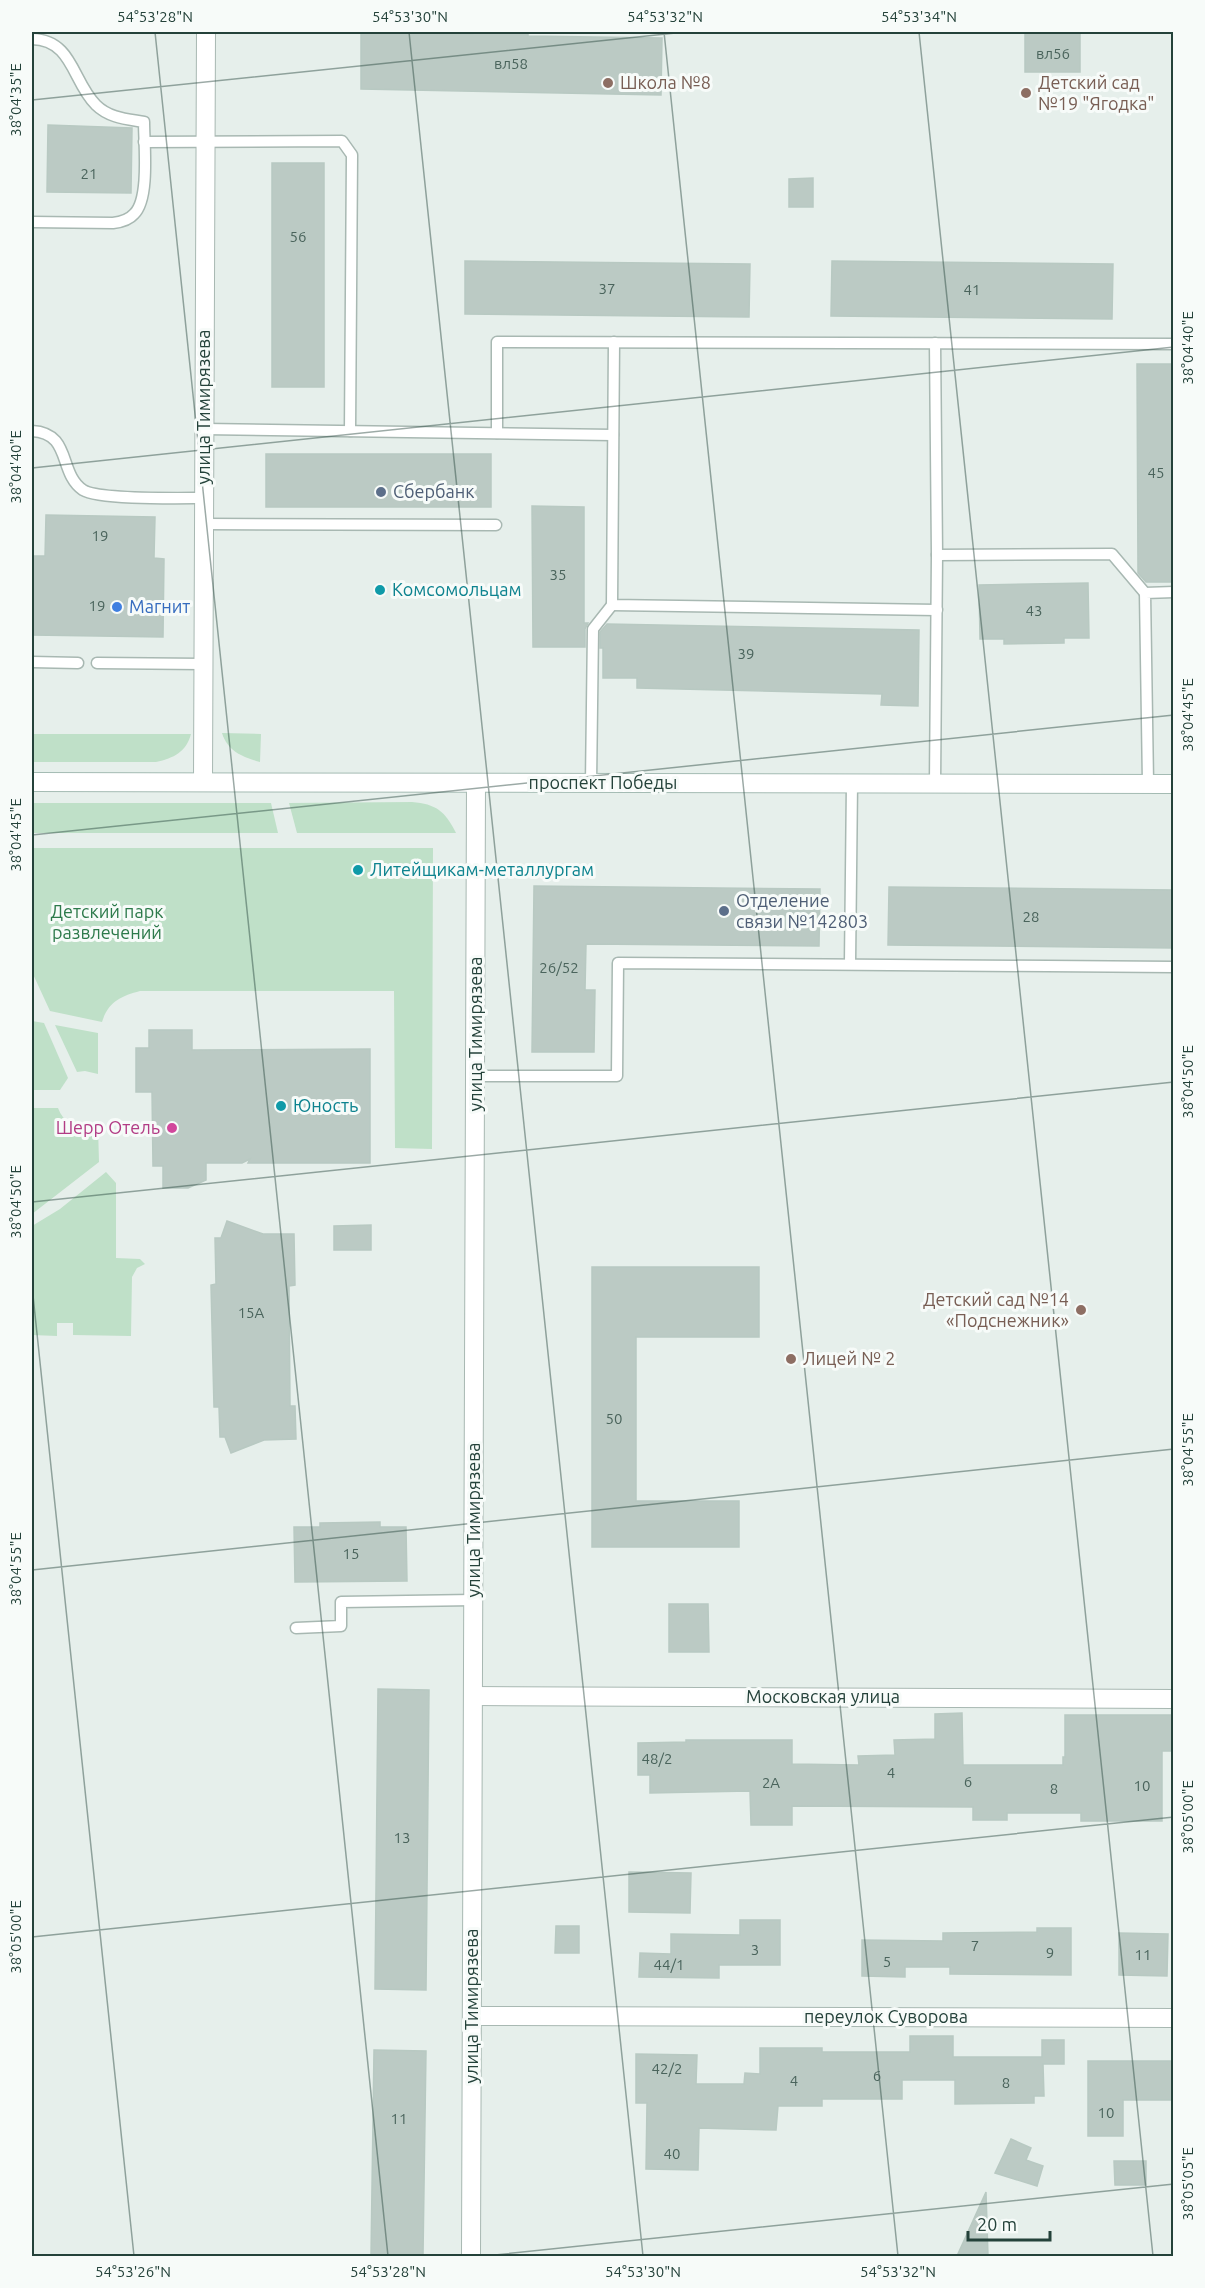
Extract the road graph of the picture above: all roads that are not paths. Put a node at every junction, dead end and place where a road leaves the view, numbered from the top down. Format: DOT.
graph roads {
  1 [pos="206,32"];
  2 [pos="32,39"];
  3 [pos="144,142"];
  4 [pos="206,142"];
  5 [pos="32,222"];
  6 [pos="614,342"];
  7 [pos="935,343"];
  8 [pos="1173,344"];
  9 [pos="204,429"];
  10 [pos="32,431"];
  11 [pos="350,431"];
  12 [pos="497,433"];
  13 [pos="613,435"];
  14 [pos="204,498"];
  15 [pos="204,524"];
  16 [pos="496,525"];
  17 [pos="937,555"];
  18 [pos="1145,592"];
  19 [pos="1173,592"];
  20 [pos="612,605"];
  21 [pos="937,610"];
  22 [pos="32,662"];
  23 [pos="78,663"];
  24 [pos="97,663"];
  25 [pos="203,664"];
  26 [pos="32,782"];
  27 [pos="203,782"];
  28 [pos="476,783"];
  29 [pos="591,783"];
  30 [pos="852,783"];
  31 [pos="935,783"];
  32 [pos="1148,783"];
  33 [pos="1173,784"];
  34 [pos="850,963"];
  35 [pos="1173,967"];
  36 [pos="475,1076"];
  37 [pos="474,1600"];
  38 [pos="296,1628"];
  39 [pos="473,1696"];
  40 [pos="1173,1699"];
  41 [pos="472,2016"];
  42 [pos="1173,2018"];
  43 [pos="471,2256"];
  1 -- 4 [label="street, улица Тимирязева"];
  2 -- 3 [label="lane"];
  3 -- 4 [label="lane"];
  3 -- 5 [label="lane"];
  4 -- 9 [label="street, улица Тимирязева"];
  4 -- 11 [label="lane"];
  6 -- 7 [label="lane"];
  6 -- 12 [label="lane"];
  6 -- 13 [label="lane"];
  7 -- 8 [label="lane"];
  7 -- 17 [label="lane"];
  9 -- 11 [label="lane"];
  9 -- 14 [label="street, улица Тимирязева"];
  10 -- 14 [label="lane"];
  11 -- 12 [label="lane"];
  12 -- 13 [label="lane"];
  13 -- 20 [label="lane"];
  14 -- 15 [label="street, улица Тимирязева"];
  15 -- 16 [label="lane"];
  15 -- 25 [label="street, улица Тимирязева"];
  17 -- 18 [label="lane"];
  17 -- 21 [label="lane"];
  18 -- 19 [label="lane"];
  18 -- 32 [label="lane"];
  20 -- 21 [label="lane"];
  20 -- 29 [label="lane"];
  21 -- 31 [label="lane"];
  22 -- 23 [label="lane"];
  24 -- 25 [label="lane"];
  25 -- 27 [label="street, улица Тимирязева"];
  26 -- 27 [label="street, проспект Победы"];
  27 -- 28 [label="street, проспект Победы"];
  28 -- 29 [label="street, проспект Победы"];
  28 -- 36 [label="street, улица Тимирязева"];
  29 -- 30 [label="street, проспект Победы"];
  30 -- 31 [label="street, проспект Победы"];
  30 -- 34 [label="lane"];
  31 -- 32 [label="street, проспект Победы"];
  32 -- 33 [label="street, проспект Победы"];
  34 -- 35 [label="lane"];
  34 -- 36 [label="lane"];
  36 -- 37 [label="street, улица Тимирязева"];
  37 -- 38 [label="lane"];
  37 -- 39 [label="street, улица Тимирязева"];
  39 -- 40 [label="street, Московская улица"];
  39 -- 41 [label="street, улица Тимирязева"];
  41 -- 42 [label="street, переулок Суворова"];
  41 -- 43 [label="street, улица Тимирязева"];
}
